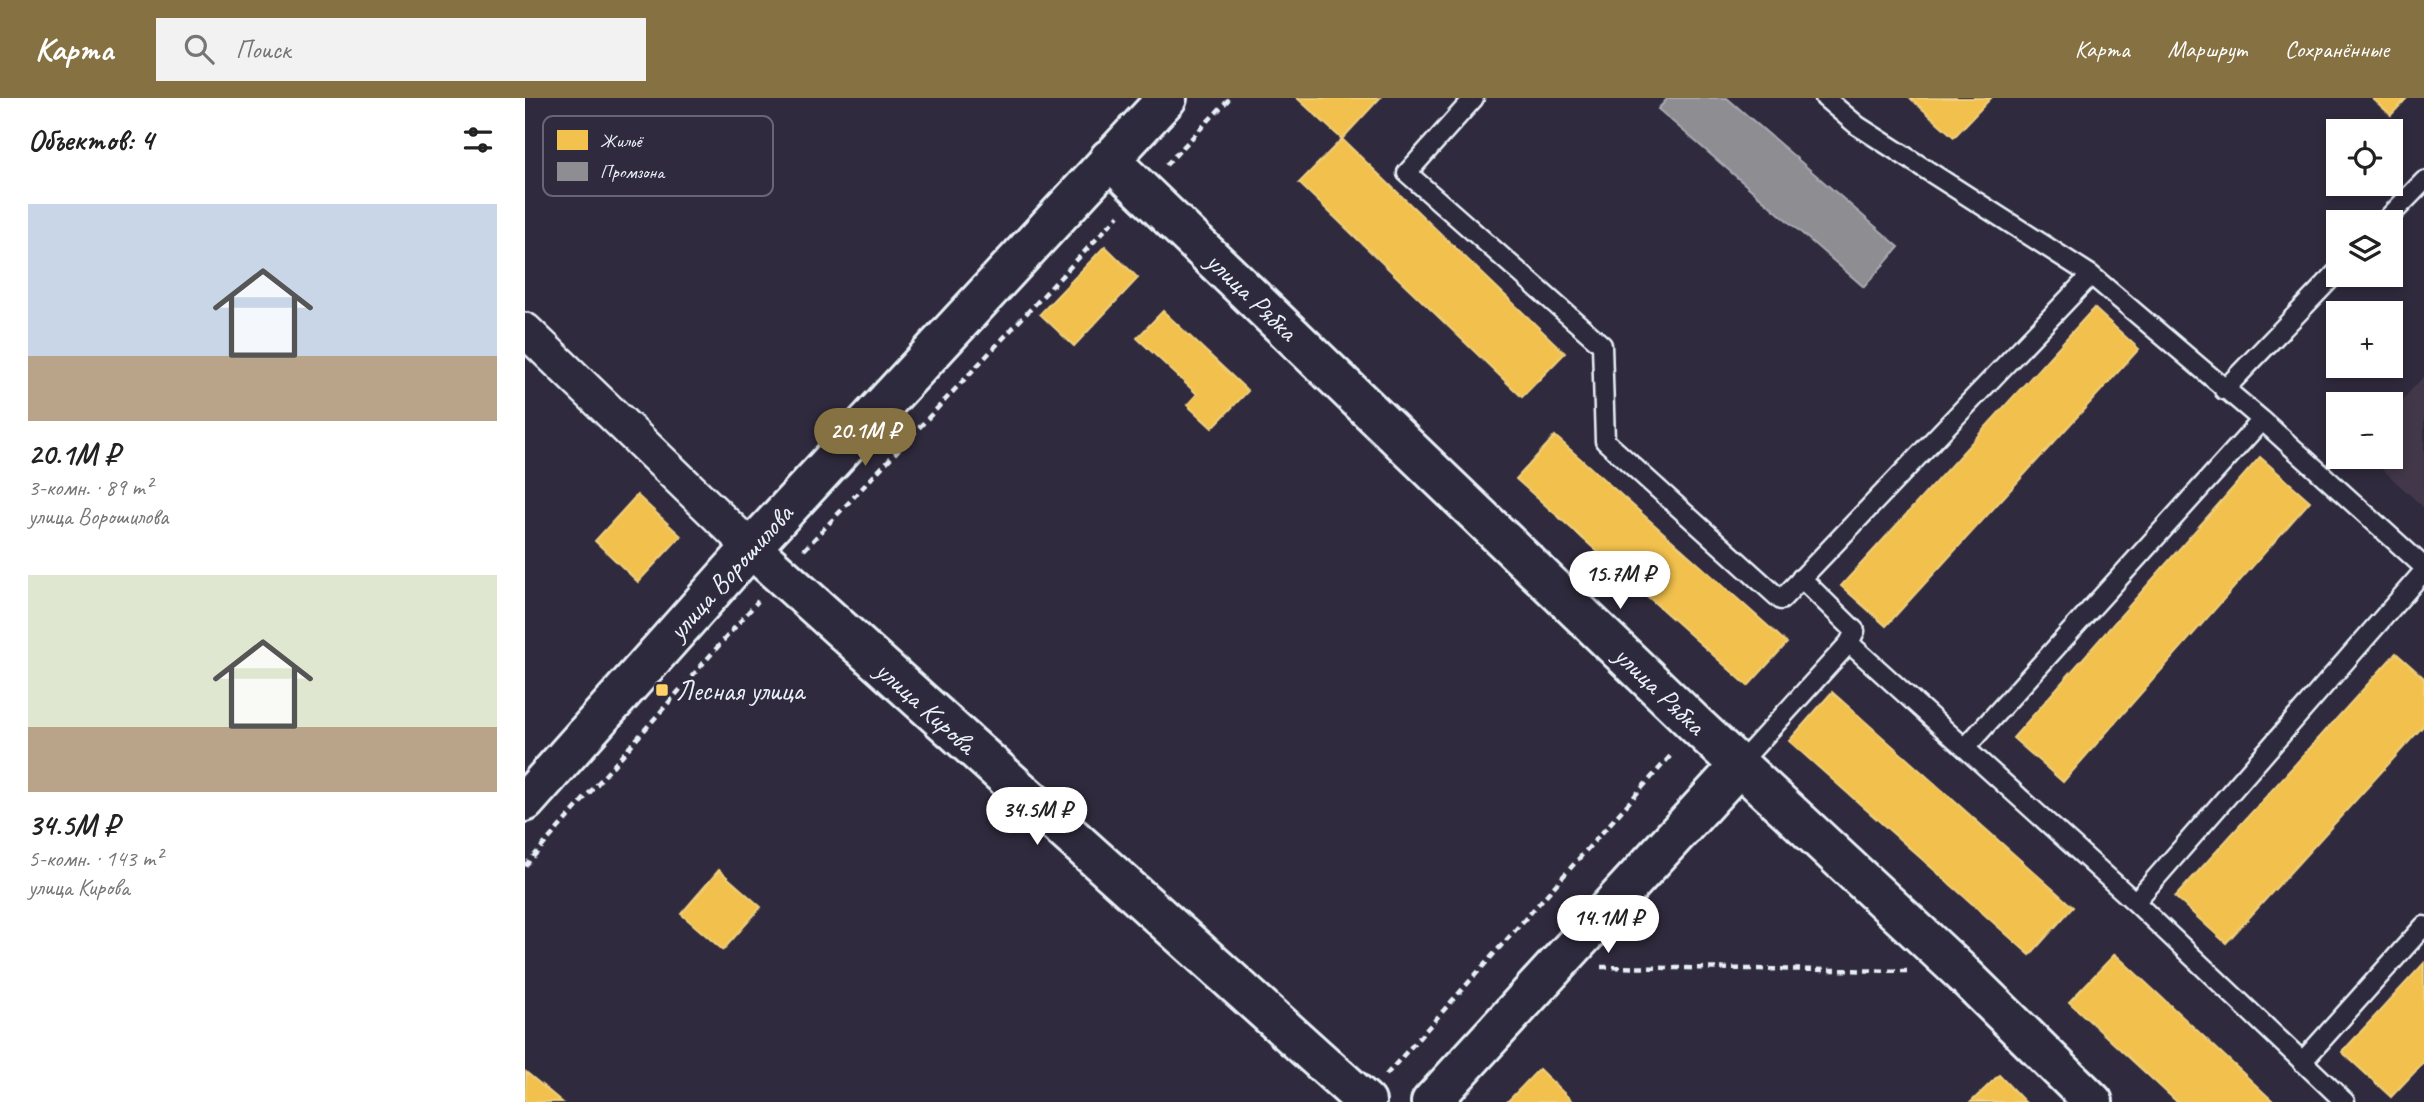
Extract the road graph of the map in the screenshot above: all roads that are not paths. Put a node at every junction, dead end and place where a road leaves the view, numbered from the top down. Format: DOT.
graph roads {
  1 [pos="1167,98"];
  2 [pos="1474,98"];
  3 [pos="1825,98"];
  4 [pos="1109,159"];
  5 [pos="2424,181"];
  6 [pos="2396,210"];
  7 [pos="2091,275"];
  8 [pos="2326,284"];
  9 [pos="525,330"];
  10 [pos="2224,390"];
  11 [pos="2262,420"];
  12 [pos="751,548"];
  13 [pos="2424,569"];
  14 [pos="1801,578"];
  15 [pos="1849,643"];
  16 [pos="1965,748"];
  17 [pos="1741,765"];
  18 [pos="525,802"];
  19 [pos="2135,902"];
  20 [pos="2424,926"];
  21 [pos="2302,1062"];
  22 [pos="1365,1101"];
  23 [pos="1431,1102"];
  24 [pos="2093,1102"];
  25 [pos="2345,1102"];
  1 -- 4 [label="street, улица Ворошилова"];
  2 -- 14 [label="lane"];
  3 -- 7 [label="lane"];
  4 -- 12 [label="street, улица Ворошилова"];
  4 -- 17 [label="street, улица Рябка"];
  5 -- 6 [label="lane"];
  7 -- 10 [label="lane"];
  7 -- 14 [label="lane"];
  8 -- 10 [label="lane"];
  9 -- 12 [label="street, улица Кирова"];
  10 -- 11 [label="lane"];
  11 -- 13 [label="lane"];
  11 -- 16 [label="lane"];
  12 -- 18 [label="street, улица Ворошилова"];
  12 -- 22 [label="street, улица Кирова"];
  13 -- 19 [label="lane"];
  14 -- 15 [label="lane"];
  15 -- 16 [label="lane"];
  15 -- 17 [label="lane"];
  16 -- 19 [label="lane"];
  17 -- 23 [label="street"];
  17 -- 24 [label="street, улица Рябка"];
  19 -- 21 [label="lane"];
  20 -- 21 [label="lane"];
  21 -- 25 [label="lane"];
}
